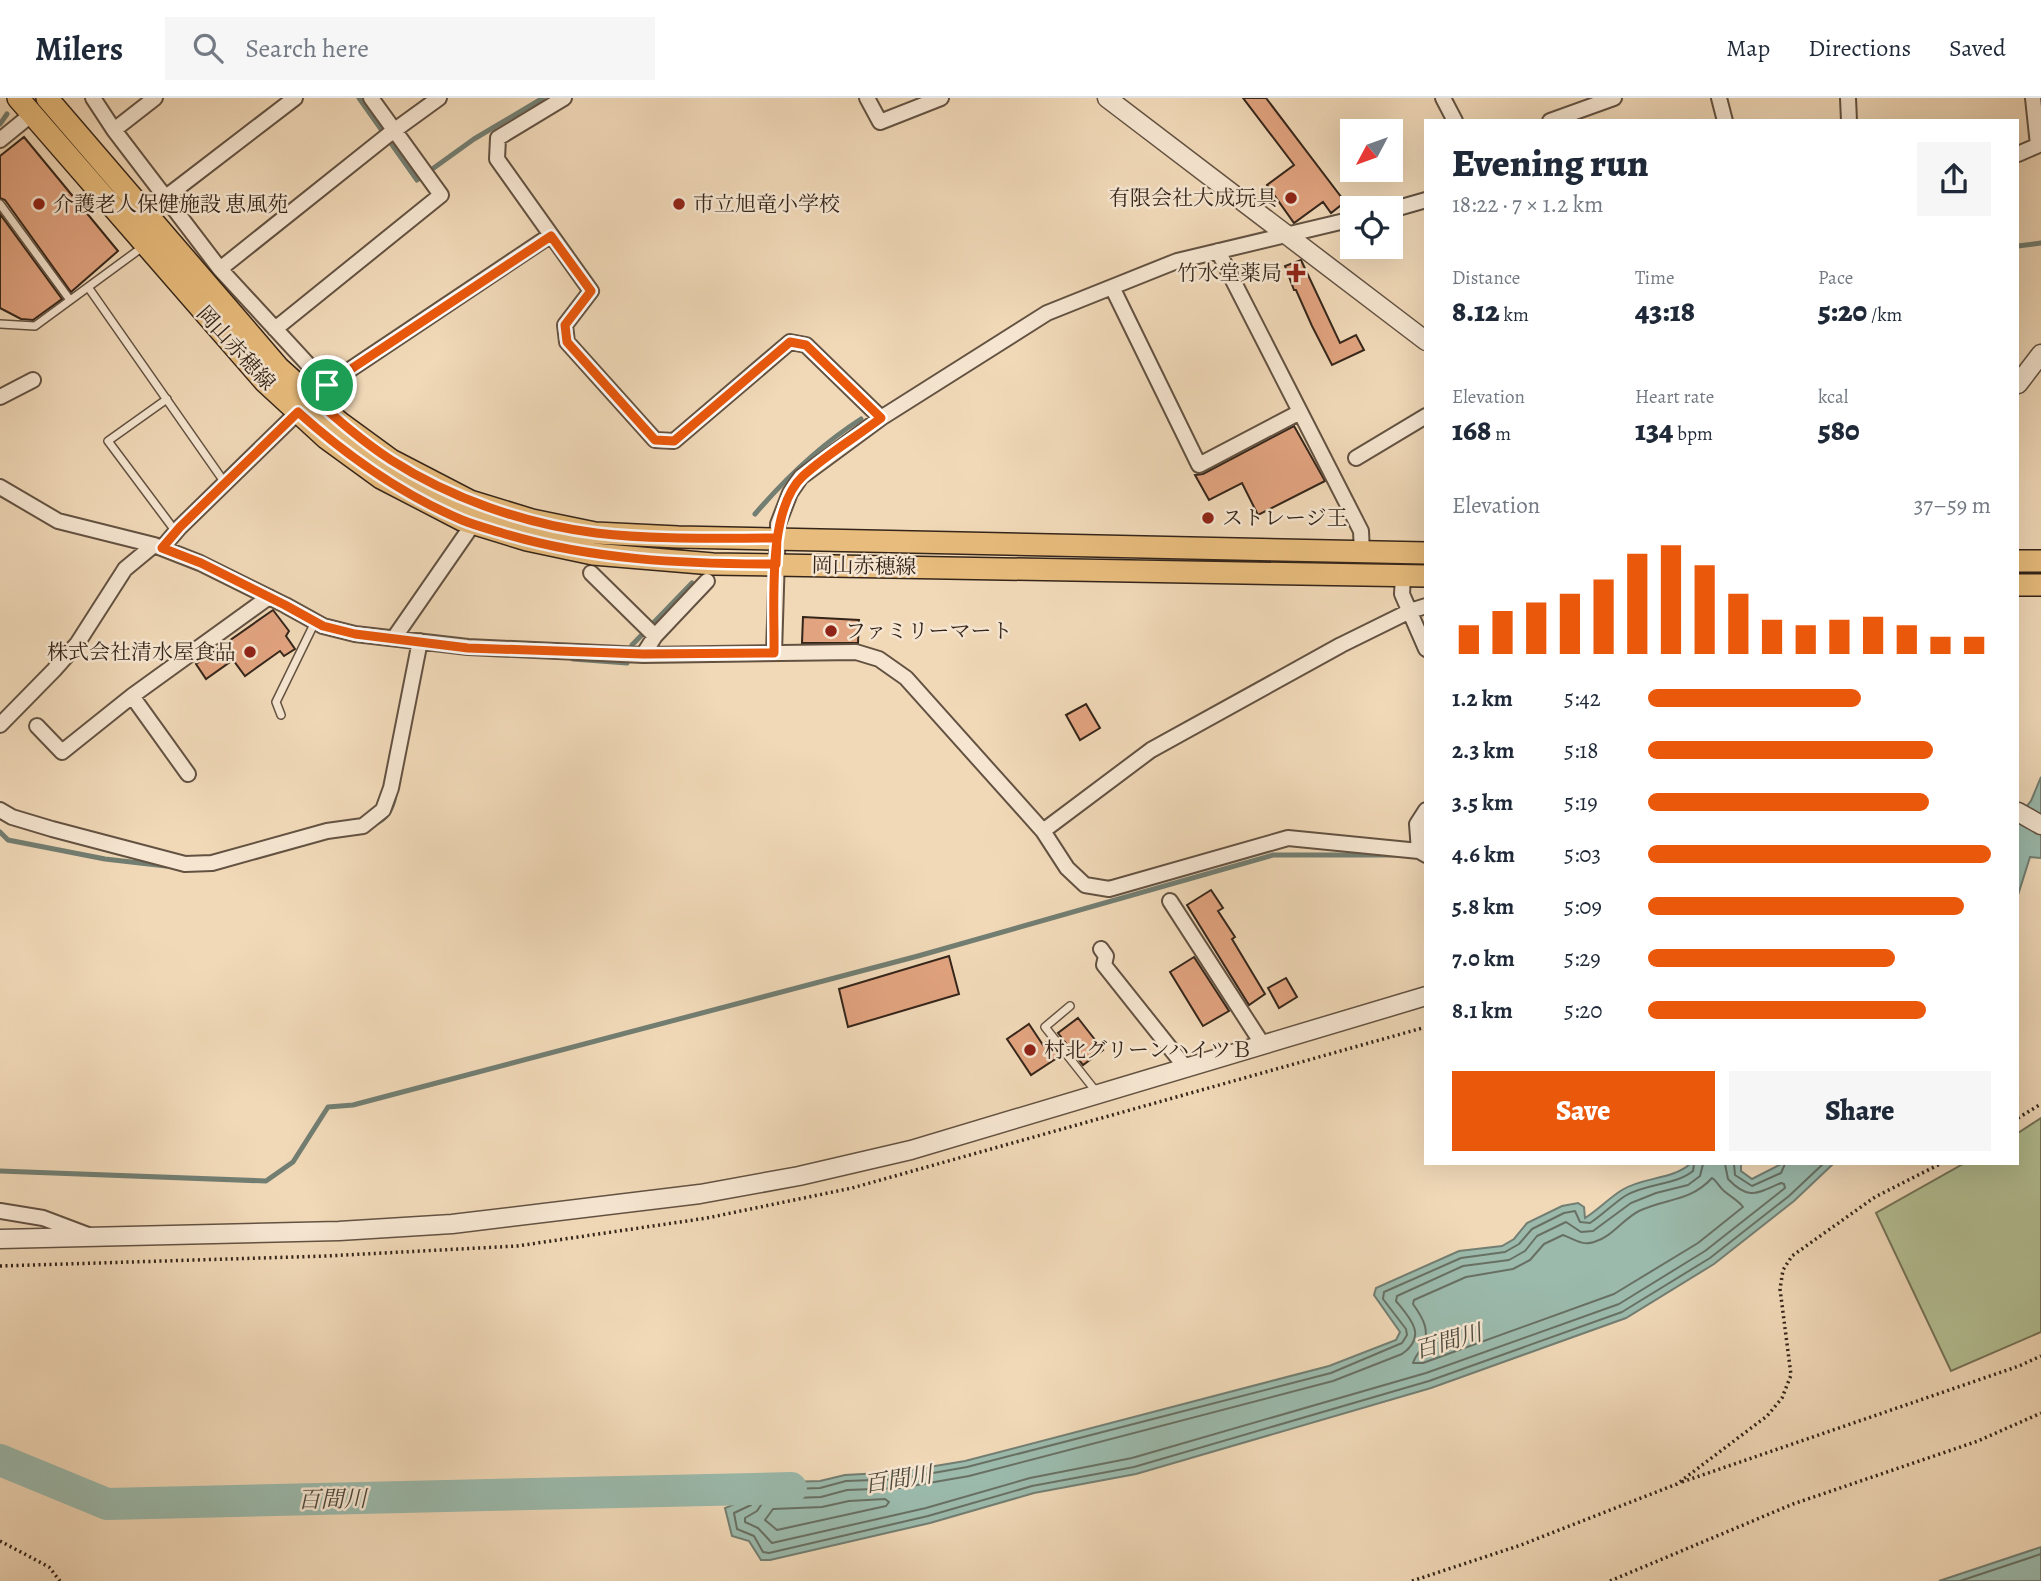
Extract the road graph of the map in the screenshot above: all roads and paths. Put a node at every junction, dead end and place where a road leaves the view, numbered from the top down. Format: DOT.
graph roads {
  1 [pos="93,98"];
  2 [pos="155,98"];
  3 [pos="295,98"];
  4 [pos="372,98"];
  5 [pos="439,98"];
  6 [pos="564,98"];
  7 [pos="867,98"];
  8 [pos="941,98"];
  9 [pos="1107,98"];
  10 [pos="1443,98"];
  11 [pos="1614,98"];
  12 [pos="1719,98"];
  13 [pos="1849,98"];
  14 [pos="2033,98"];
  15 [pos="39,101"];
  16 [pos="1454,119"];
  17 [pos="1556,119"];
  18 [pos="1724,119"];
  19 [pos="1849,119"];
  20 [pos="114,130"];
  21 [pos="388,134"];
  22 [pos="0,139"];
  23 [pos="2040,145"];
  24 [pos="2019,154"];
  25 [pos="166,197"];
  26 [pos="1424,201"];
  27 [pos="0,204"];
  28 [pos="1403,207"];
  29 [pos="1340,222"];
  30 [pos="551,236"];
  31 [pos="1289,236"];
  32 [pos="144,246"];
  33 [pos="1218,251"];
  34 [pos="220,269"];
  35 [pos="88,287"];
  36 [pos="1112,287"];
  37 [pos="70,300"];
  38 [pos="0,324"];
  39 [pos="275,329"];
  40 [pos="1424,339"];
  41 [pos="2041,354"];
  42 [pos="33,380"];
  43 [pos="2019,383"];
  44 [pos="0,397"];
  45 [pos="312,398"];
  46 [pos="167,399"];
  47 [pos="1300,412"];
  48 [pos="1424,416"];
  49 [pos="881,418"];
  50 [pos="1356,458"];
  51 [pos="225,483"];
  52 [pos="0,487"];
  53 [pos="473,524"];
  54 [pos="176,532"];
  55 [pos="777,538"];
  56 [pos="158,547"];
  57 [pos="1362,552"];
  58 [pos="1424,553"];
  59 [pos="2019,561"];
  60 [pos="2041,561"];
  61 [pos="776,564"];
  62 [pos="591,573"];
  63 [pos="1403,576"];
  64 [pos="1424,576"];
  65 [pos="707,581"];
  66 [pos="2019,585"];
  67 [pos="2041,585"];
  68 [pos="269,597"];
  69 [pos="1424,607"];
  70 [pos="1410,611"];
  71 [pos="315,622"];
  72 [pos="650,631"];
  73 [pos="394,638"];
  74 [pos="420,641"];
  75 [pos="1424,644"];
  76 [pos="774,653"];
  77 [pos="634,654"];
  78 [pos="132,696"];
  79 [pos="281,715"];
  80 [pos="0,725"];
  81 [pos="37,726"];
  82 [pos="188,774"];
  83 [pos="0,810"];
  84 [pos="1424,813"];
  85 [pos="2019,813"];
  86 [pos="2041,825"];
  87 [pos="1043,831"];
  88 [pos="1423,853"];
  89 [pos="1170,901"];
  90 [pos="1101,949"];
  91 [pos="1424,997"];
  92 [pos="1070,1006"];
  93 [pos="1263,1045"];
  94 [pos="1186,1068"];
  95 [pos="1098,1095"];
  96 [pos="2041,1104"];
  97 [pos="2019,1117"];
  98 [pos="1938,1165"];
  99 [pos="0,1211"];
  100 [pos="90,1236"];
  101 [pos="0,1239"];
  102 [pos="2041,1356"];
  103 [pos="2041,1413"];
  104 [pos="1677,1484"];
  105 [pos="0,1541"];
  106 [pos="60,1581"];
  107 [pos="1412,1581"];
  108 [pos="1610,1581"];
  1 -- 20 [label="street"];
  2 -- 20 [label="street"];
  3 -- 25 [label="street"];
  4 -- 21 [label="street"];
  5 -- 21 [label="street"];
  6 -- 30 [label="street"];
  7 -- 8 [label="street"];
  9 -- 31 [label="street"];
  10 -- 16 [label="street"];
  11 -- 17 [label="street"];
  12 -- 18 [label="street"];
  13 -- 19 [label="street"];
  14 -- 23 [label="street"];
  15 -- 22 [label="street"];
  15 -- 32 [label="main road, 岡山赤穂線"];
  15 -- 45 [label="main road, 岡山赤穂線"];
  20 -- 25 [label="street"];
  21 -- 34 [label="street"];
  21 -- 39 [label="street"];
  23 -- 24 [label="street"];
  25 -- 34 [label="street"];
  26 -- 28 [label="street"];
  27 -- 37 [label="lane"];
  29 -- 31 [label="street"];
  30 -- 45 [label="street"];
  30 -- 49 [label="street"];
  31 -- 33 [label="street"];
  31 -- 40 [label="street"];
  32 -- 35 [label="lane"];
  32 -- 45 [label="main road, 岡山赤穂線"];
  33 -- 36 [label="street"];
  33 -- 47 [label="street"];
  34 -- 39 [label="street"];
  35 -- 37 [label="lane"];
  35 -- 46 [label="lane"];
  36 -- 47 [label="street"];
  36 -- 49 [label="street"];
  37 -- 38 [label="lane"];
  39 -- 45 [label="street"];
  41 -- 43 [label="street"];
  42 -- 44 [label="street"];
  45 -- 51 [label="street"];
  45 -- 53 [label="main road, 岡山赤穂線"];
  45 -- 55 [label="main road, 岡山赤穂線"];
  46 -- 51 [label="lane"];
  46 -- 54 [label="lane"];
  47 -- 57 [label="street"];
  48 -- 50 [label="street"];
  49 -- 55 [label="street"];
  51 -- 54 [label="street"];
  52 -- 56 [label="street"];
  53 -- 61 [label="main road, 岡山赤穂線"];
  53 -- 73 [label="street"];
  54 -- 56 [label="street"];
  55 -- 57 [label="main road, 岡山赤穂線"];
  55 -- 61 [label="street"];
  56 -- 68 [label="street"];
  56 -- 80 [label="street"];
  57 -- 58 [label="main road, 岡山赤穂線"];
  59 -- 60 [label="main road"];
  61 -- 63 [label="main road, 岡山赤穂線"];
  61 -- 76 [label="street"];
  62 -- 72 [label="street"];
  63 -- 64 [label="main road, 岡山赤穂線"];
  63 -- 70 [label="street"];
  65 -- 72 [label="street"];
  66 -- 67 [label="main road"];
  68 -- 71 [label="street"];
  68 -- 78 [label="street"];
  69 -- 70 [label="street"];
  70 -- 75 [label="street"];
  70 -- 87 [label="street"];
  71 -- 73 [label="street"];
  71 -- 79 [label="lane"];
  72 -- 77 [label="street"];
  73 -- 74 [label="street"];
  74 -- 77 [label="street"];
  74 -- 83 [label="street"];
  76 -- 77 [label="street"];
  76 -- 87 [label="street"];
  78 -- 81 [label="street"];
  78 -- 82 [label="street"];
  84 -- 88 [label="street"];
  85 -- 86 [label="street"];
  87 -- 88 [label="street"];
  89 -- 93 [label="street"];
  90 -- 94 [label="street"];
  91 -- 93 [label="street"];
  92 -- 95 [label="lane"];
  93 -- 94 [label="street"];
  94 -- 95 [label="street"];
  95 -- 100 [label="street"];
  96 -- 97 [label="path"];
  98 -- 104 [label="path"];
  99 -- 100 [label="street"];
  100 -- 101 [label="street"];
  102 -- 104 [label="path"];
  103 -- 108 [label="path"];
  104 -- 107 [label="path"];
  105 -- 106 [label="path"];
}
